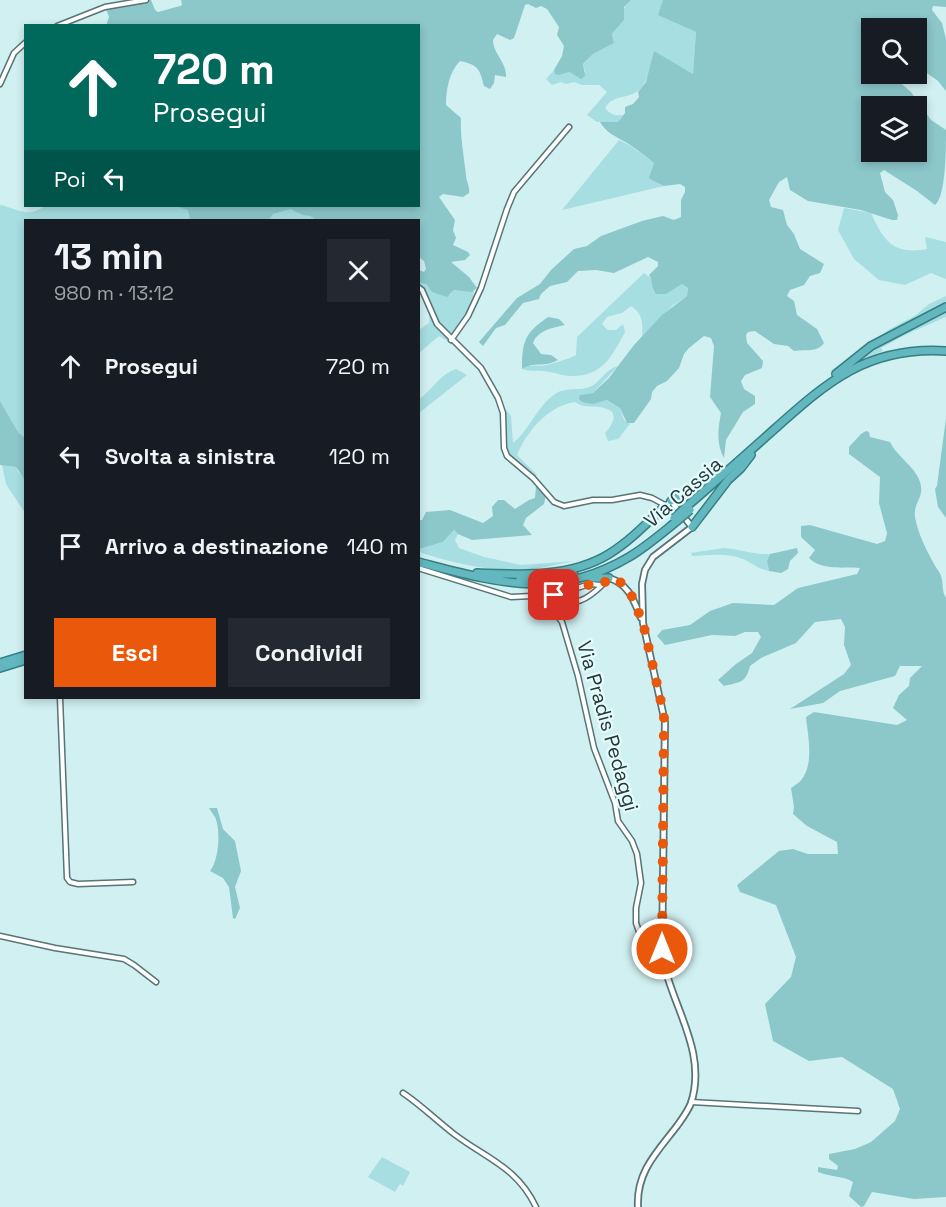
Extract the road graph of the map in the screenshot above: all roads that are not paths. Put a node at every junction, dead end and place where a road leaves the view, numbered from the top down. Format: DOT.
graph roads {
  1 [pos="146,0"];
  2 [pos="62,24"];
  3 [pos="24,44"];
  4 [pos="0,84"];
  5 [pos="569,128"];
  6 [pos="420,288"];
  7 [pos="946,307"];
  8 [pos="451,340"];
  9 [pos="946,351"];
  10 [pos="946,356"];
  11 [pos="816,393"];
  12 [pos="751,455"];
  13 [pos="740,460"];
  14 [pos="668,504"];
  15 [pos="688,508"];
  16 [pos="676,519"];
  17 [pos="692,527"];
  18 [pos="420,560"];
  19 [pos="420,561"];
  20 [pos="420,569"];
  21 [pos="477,573"];
  22 [pos="609,578"];
  23 [pos="565,583"];
  24 [pos="602,585"];
  25 [pos="643,623"];
  26 [pos="24,656"];
  27 [pos="24,661"];
  28 [pos="0,663"];
  29 [pos="0,668"];
  30 [pos="60,699"];
  31 [pos="133,882"];
  32 [pos="0,936"];
  33 [pos="666,971"];
  34 [pos="156,982"];
  35 [pos="404,1093"];
  36 [pos="691,1102"];
  37 [pos="858,1111"];
  38 [pos="536,1207"];
  39 [pos="638,1207"];
  1 -- 2 [label="street"];
  3 -- 4 [label="street"];
  5 -- 8 [label="street"];
  6 -- 8 [label="street"];
  7 -- 11 [label="highway"];
  8 -- 14 [label="street"];
  9 -- 11 [label="highway, Via Cassia"];
  10 -- 12 [label="highway, Via Cassia"];
  11 -- 13 [label="highway, Via Cassia"];
  12 -- 15 [label="highway, Via Cassia"];
  12 -- 17 [label="highway"];
  13 -- 14 [label="highway"];
  13 -- 15 [label="highway, Via Cassia"];
  14 -- 17 [label="street"];
  14 -- 21 [label="highway"];
  15 -- 16 [label="highway, Via Cassia, bridge"];
  16 -- 21 [label="highway, Via Cassia"];
  16 -- 23 [label="highway, Via Cassia"];
  17 -- 25 [label="street"];
  18 -- 21 [label="highway, Via Cassia"];
  19 -- 23 [label="highway, Via Cassia"];
  20 -- 24 [label="street"];
  22 -- 23 [label="highway"];
  22 -- 24 [label="street, Via Pradis Pedaggi"];
  22 -- 25 [label="street"];
  24 -- 33 [label="street, Via Pradis Pedaggi"];
  25 -- 33 [label="street"];
  26 -- 28 [label="highway"];
  27 -- 29 [label="highway"];
  30 -- 31 [label="street"];
  32 -- 34 [label="street"];
  33 -- 36 [label="street"];
  35 -- 38 [label="street"];
  36 -- 37 [label="street"];
  36 -- 39 [label="street"];
}
